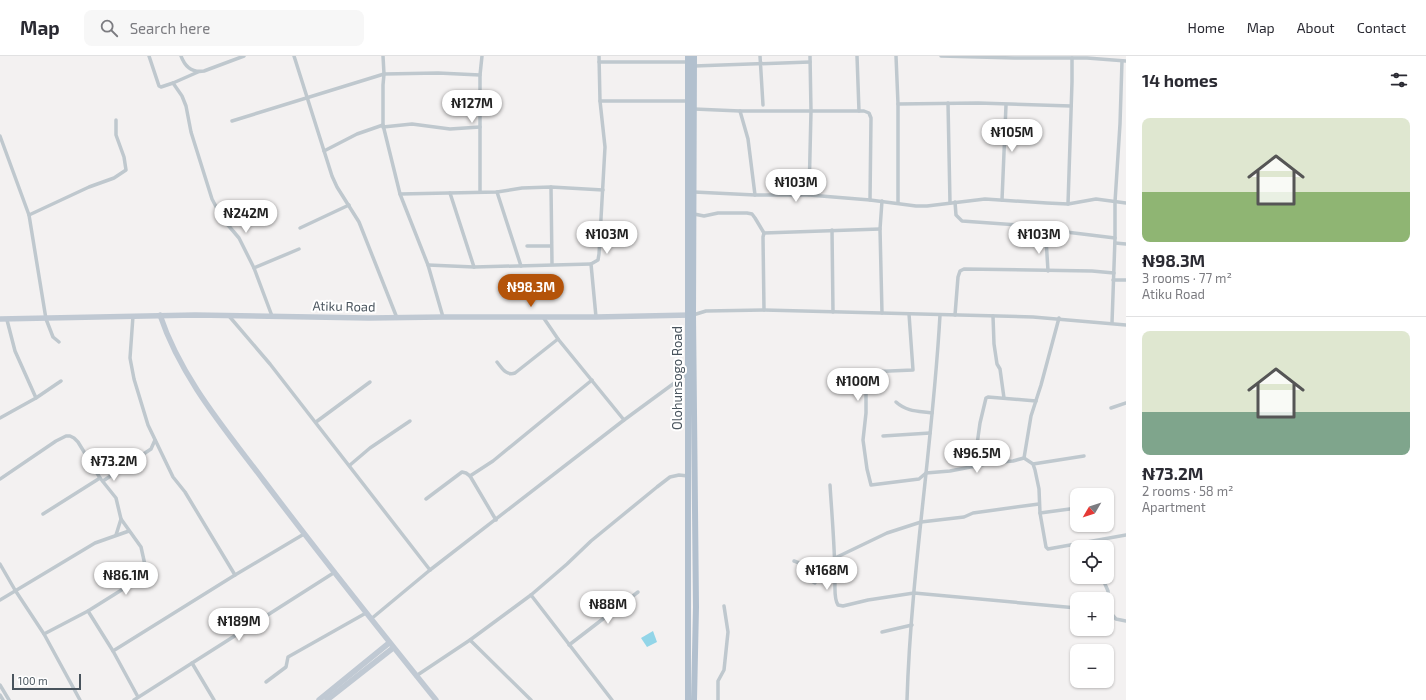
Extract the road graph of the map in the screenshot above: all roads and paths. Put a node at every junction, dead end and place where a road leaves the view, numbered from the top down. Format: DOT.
graph roads {
  1 [pos="148,56"];
  2 [pos="181,56"];
  3 [pos="244,56"];
  4 [pos="294,56"];
  5 [pos="383,56"];
  6 [pos="482,56"];
  7 [pos="599,56"];
  8 [pos="694,56"];
  9 [pos="760,56"];
  10 [pos="810,56"];
  11 [pos="858,56"];
  12 [pos="896,56"];
  13 [pos="941,56"];
  14 [pos="1048,57"];
  15 [pos="1087,57"];
  16 [pos="1072,58"];
  17 [pos="688,59"];
  18 [pos="1124,61"];
  19 [pos="599,62"];
  20 [pos="810,62"];
  21 [pos="760,64"];
  22 [pos="694,66"];
  23 [pos="198,72"];
  24 [pos="384,74"];
  25 [pos="480,75"];
  26 [pos="173,83"];
  27 [pos="307,98"];
  28 [pos="600,101"];
  29 [pos="688,101"];
  30 [pos="948,103"];
  31 [pos="898,104"];
  32 [pos="763,105"];
  33 [pos="1006,105"];
  34 [pos="1071,106"];
  35 [pos="694,109"];
  36 [pos="740,111"];
  37 [pos="811,111"];
  38 [pos="859,111"];
  39 [pos="116,120"];
  40 [pos="232,121"];
  41 [pos="1120,124"];
  42 [pos="1126,124"];
  43 [pos="383,126"];
  44 [pos="480,127"];
  45 [pos="0,136"];
  46 [pos="324,151"];
  47 [pos="551,187"];
  48 [pos="603,190"];
  49 [pos="480,192"];
  50 [pos="497,192"];
  51 [pos="694,192"];
  52 [pos="450,193"];
  53 [pos="400,194"];
  54 [pos="755,195"];
  55 [pos="809,195"];
  56 [pos="870,200"];
  57 [pos="1002,200"];
  58 [pos="882,201"];
  59 [pos="1115,202"];
  60 [pos="898,203"];
  61 [pos="953,203"];
  62 [pos="1126,203"];
  63 [pos="1068,204"];
  64 [pos="349,206"];
  65 [pos="694,214"];
  66 [pos="29,215"];
  67 [pos="1037,227"];
  68 [pos="300,228"];
  69 [pos="880,229"];
  70 [pos="832,230"];
  71 [pos="1054,230"];
  72 [pos="764,234"];
  73 [pos="1046,238"];
  74 [pos="1115,238"];
  75 [pos="1115,243"];
  76 [pos="1126,244"];
  77 [pos="528,246"];
  78 [pos="551,246"];
  79 [pos="300,249"];
  80 [pos="552,264"];
  81 [pos="591,264"];
  82 [pos="428,265"];
  83 [pos="521,266"];
  84 [pos="474,267"];
  85 [pos="254,268"];
  86 [pos="1048,271"];
  87 [pos="1114,273"];
  88 [pos="1113,280"];
  89 [pos="1126,280"];
  90 [pos="764,310"];
  91 [pos="833,312"];
  92 [pos="882,313"];
  93 [pos="908,314"];
  94 [pos="160,315"];
  95 [pos="690,315"];
  96 [pos="940,315"];
  97 [pos="955,315"];
  98 [pos="133,316"];
  99 [pos="228,316"];
  100 [pos="272,316"];
  101 [pos="993,316"];
  102 [pos="443,317"];
  103 [pos="543,317"];
  104 [pos="596,317"];
  105 [pos="397,318"];
  106 [pos="1059,318"];
  107 [pos="0,319"];
  108 [pos="46,319"];
  109 [pos="7,320"];
  110 [pos="1112,324"];
  111 [pos="1126,325"];
  112 [pos="558,339"];
  113 [pos="59,342"];
  114 [pos="497,362"];
  115 [pos="688,373"];
  116 [pos="592,380"];
  117 [pos="61,381"];
  118 [pos="370,382"];
  119 [pos="36,398"];
  120 [pos="1004,398"];
  121 [pos="1036,401"];
  122 [pos="896,402"];
  123 [pos="1126,403"];
  124 [pos="1110,408"];
  125 [pos="932,413"];
  126 [pos="0,418"];
  127 [pos="624,420"];
  128 [pos="410,421"];
  129 [pos="316,422"];
  130 [pos="930,433"];
  131 [pos="883,436"];
  132 [pos="155,440"];
  133 [pos="151,449"];
  134 [pos="161,452"];
  135 [pos="1084,456"];
  136 [pos="1024,458"];
  137 [pos="1033,464"];
  138 [pos="350,465"];
  139 [pos="974,466"];
  140 [pos="926,473"];
  141 [pos="470,476"];
  142 [pos="688,476"];
  143 [pos="0,479"];
  144 [pos="102,479"];
  145 [pos="830,485"];
  146 [pos="426,499"];
  147 [pos="1039,504"];
  148 [pos="1070,509"];
  149 [pos="1040,513"];
  150 [pos="43,514"];
  151 [pos="120,519"];
  152 [pos="496,520"];
  153 [pos="921,522"];
  154 [pos="129,531"];
  155 [pos="304,534"];
  156 [pos="116,535"];
  157 [pos="1126,535"];
  158 [pos="1100,540"];
  159 [pos="1070,545"];
  160 [pos="835,558"];
  161 [pos="794,561"];
  162 [pos="0,564"];
  163 [pos="430,570"];
  164 [pos="334,572"];
  165 [pos="235,575"];
  166 [pos="814,583"];
  167 [pos="15,590"];
  168 [pos="638,592"];
  169 [pos="914,593"];
  170 [pos="531,595"];
  171 [pos="0,600"];
  172 [pos="724,606"];
  173 [pos="1070,607"];
  174 [pos="88,611"];
  175 [pos="366,613"];
  176 [pos="1114,617"];
  177 [pos="371,618"];
  178 [pos="1126,621"];
  179 [pos="912,625"];
  180 [pos="882,632"];
  181 [pos="44,634"];
  182 [pos="470,640"];
  183 [pos="391,645"];
  184 [pos="569,645"];
  185 [pos="113,650"];
  186 [pos="192,663"];
  187 [pos="692,673"];
  188 [pos="416,676"];
  189 [pos="266,682"];
  190 [pos="0,685"];
  191 [pos="0,695"];
  192 [pos="138,697"];
  193 [pos="3,700"];
  194 [pos="9,700"];
  195 [pos="80,700"];
  196 [pos="134,700"];
  197 [pos="214,700"];
  198 [pos="319,700"];
  199 [pos="327,700"];
  200 [pos="436,700"];
  201 [pos="531,700"];
  202 [pos="612,700"];
  203 [pos="688,700"];
  204 [pos="694,700"];
  205 [pos="718,700"];
  206 [pos="907,700"];
  1 -- 26 [label="street"];
  2 -- 23 [label="street"];
  3 -- 23 [label="street"];
  4 -- 27 [label="street"];
  5 -- 24 [label="street"];
  6 -- 25 [label="street"];
  7 -- 19 [label="street"];
  8 -- 22 [label="main road, Olohunsogo Road"];
  9 -- 21 [label="street"];
  10 -- 20 [label="street"];
  11 -- 38 [label="street"];
  12 -- 31 [label="street"];
  13 -- 14 [label="street"];
  14 -- 16 [label="street"];
  15 -- 16 [label="street"];
  15 -- 18 [label="street"];
  16 -- 34 [label="street"];
  17 -- 19 [label="street"];
  17 -- 29 [label="main road, Olohunsogo Road"];
  18 -- 41 [label="street"];
  19 -- 28 [label="street"];
  20 -- 21 [label="street"];
  20 -- 37 [label="street"];
  21 -- 22 [label="street"];
  21 -- 32 [label="street"];
  22 -- 35 [label="main road, Olohunsogo Road"];
  23 -- 26 [label="street"];
  24 -- 25 [label="street"];
  24 -- 27 [label="street"];
  24 -- 43 [label="street"];
  25 -- 44 [label="street"];
  26 -- 85 [label="street"];
  27 -- 40 [label="street"];
  27 -- 46 [label="street"];
  28 -- 29 [label="street"];
  28 -- 48 [label="street"];
  29 -- 95 [label="main road, Olohunsogo Road"];
  30 -- 31 [label="street"];
  30 -- 33 [label="street"];
  30 -- 61 [label="street"];
  31 -- 60 [label="street"];
  33 -- 34 [label="street"];
  33 -- 57 [label="street"];
  34 -- 63 [label="street"];
  35 -- 36 [label="street"];
  35 -- 51 [label="main road, Olohunsogo Road"];
  36 -- 37 [label="street"];
  36 -- 54 [label="street"];
  37 -- 38 [label="street"];
  37 -- 55 [label="street"];
  38 -- 56 [label="street"];
  39 -- 66 [label="street"];
  41 -- 42 [label="street"];
  41 -- 59 [label="street"];
  43 -- 44 [label="street"];
  43 -- 46 [label="street"];
  43 -- 53 [label="street"];
  44 -- 49 [label="street"];
  45 -- 66 [label="street"];
  46 -- 64 [label="street"];
  47 -- 48 [label="street"];
  47 -- 50 [label="street"];
  47 -- 78 [label="street"];
  48 -- 81 [label="street"];
  49 -- 50 [label="street"];
  49 -- 52 [label="street"];
  50 -- 83 [label="street"];
  51 -- 54 [label="street"];
  51 -- 65 [label="main road, Olohunsogo Road"];
  52 -- 53 [label="street"];
  52 -- 84 [label="street"];
  53 -- 82 [label="street"];
  54 -- 55 [label="street"];
  55 -- 56 [label="street"];
  56 -- 58 [label="street"];
  57 -- 61 [label="street"];
  57 -- 63 [label="street"];
  58 -- 60 [label="street"];
  58 -- 69 [label="street"];
  59 -- 62 [label="street"];
  59 -- 63 [label="street"];
  59 -- 74 [label="street"];
  60 -- 61 [label="street"];
  61 -- 67 [label="street"];
  64 -- 68 [label="street"];
  64 -- 105 [label="street"];
  65 -- 72 [label="street"];
  65 -- 95 [label="main road, Olohunsogo Road"];
  66 -- 108 [label="street"];
  67 -- 71 [label="street"];
  67 -- 73 [label="street"];
  69 -- 70 [label="street"];
  69 -- 92 [label="street"];
  70 -- 72 [label="street"];
  70 -- 91 [label="street"];
  71 -- 73 [label="street"];
  71 -- 74 [label="street"];
  72 -- 90 [label="street"];
  73 -- 86 [label="street"];
  74 -- 75 [label="street"];
  75 -- 76 [label="street"];
  75 -- 87 [label="street"];
  77 -- 78 [label="street"];
  78 -- 80 [label="street"];
  79 -- 85 [label="street"];
  80 -- 81 [label="street"];
  80 -- 83 [label="street"];
  81 -- 104 [label="street"];
  82 -- 84 [label="street"];
  82 -- 102 [label="street"];
  83 -- 84 [label="street"];
  85 -- 100 [label="street"];
  86 -- 87 [label="street"];
  86 -- 97 [label="street"];
  87 -- 88 [label="street"];
  88 -- 89 [label="street"];
  88 -- 110 [label="street"];
  90 -- 91 [label="street"];
  90 -- 95 [label="street"];
  91 -- 92 [label="street"];
  92 -- 93 [label="street"];
  93 -- 96 [label="street"];
  93 -- 140 [label="street"];
  94 -- 98 [label="street, Atiku Road"];
  94 -- 99 [label="street, Atiku Road"];
  94 -- 155 [label="street"];
  95 -- 104 [label="street, Atiku Road"];
  95 -- 115 [label="main road, Olohunsogo Road"];
  95 -- 187 [label="main road, Olohunsogo Road"];
  96 -- 97 [label="street"];
  96 -- 125 [label="street"];
  97 -- 101 [label="street"];
  98 -- 108 [label="street, Atiku Road"];
  98 -- 132 [label="street"];
  99 -- 100 [label="street, Atiku Road"];
  99 -- 129 [label="street"];
  100 -- 105 [label="street, Atiku Road"];
  101 -- 106 [label="street"];
  101 -- 120 [label="street"];
  102 -- 103 [label="street, Atiku Road"];
  102 -- 105 [label="street, Atiku Road"];
  103 -- 104 [label="street, Atiku Road"];
  103 -- 112 [label="street"];
  106 -- 110 [label="street"];
  106 -- 121 [label="street"];
  107 -- 109 [label="street, Atiku Road"];
  108 -- 109 [label="street, Atiku Road"];
  108 -- 113 [label="street"];
  109 -- 119 [label="street"];
  110 -- 111 [label="street"];
  112 -- 114 [label="street"];
  112 -- 116 [label="street"];
  115 -- 127 [label="street"];
  115 -- 142 [label="main road, Olohunsogo Road"];
  116 -- 127 [label="street"];
  116 -- 141 [label="street"];
  117 -- 119 [label="street"];
  118 -- 129 [label="street"];
  119 -- 126 [label="street"];
  120 -- 121 [label="street"];
  120 -- 139 [label="street"];
  121 -- 136 [label="street"];
  122 -- 125 [label="street"];
  123 -- 124 [label="street"];
  125 -- 130 [label="street"];
  127 -- 152 [label="street"];
  128 -- 138 [label="street"];
  129 -- 138 [label="street"];
  130 -- 131 [label="street"];
  130 -- 140 [label="street"];
  132 -- 133 [label="street"];
  132 -- 134 [label="street"];
  133 -- 134 [label="street"];
  133 -- 144 [label="street"];
  134 -- 165 [label="street"];
  135 -- 137 [label="street"];
  136 -- 137 [label="street"];
  136 -- 139 [label="street"];
  137 -- 147 [label="street"];
  138 -- 163 [label="street"];
  139 -- 140 [label="street"];
  140 -- 153 [label="street"];
  141 -- 146 [label="street"];
  141 -- 152 [label="street"];
  142 -- 170 [label="street"];
  142 -- 187 [label="main road, Olohunsogo Road"];
  143 -- 144 [label="street"];
  144 -- 150 [label="street"];
  144 -- 151 [label="street"];
  145 -- 160 [label="street"];
  147 -- 149 [label="street"];
  147 -- 153 [label="street"];
  148 -- 149 [label="street"];
  149 -- 159 [label="street"];
  151 -- 154 [label="street"];
  151 -- 156 [label="street"];
  152 -- 163 [label="street"];
  153 -- 160 [label="street"];
  153 -- 169 [label="street"];
  154 -- 156 [label="street"];
  154 -- 174 [label="street"];
  155 -- 164 [label="street"];
  155 -- 165 [label="street"];
  156 -- 167 [label="street"];
  157 -- 158 [label="street"];
  160 -- 169 [label="street"];
  161 -- 166 [label="street"];
  162 -- 167 [label="street"];
  163 -- 177 [label="street"];
  164 -- 175 [label="street"];
  164 -- 186 [label="street"];
  165 -- 185 [label="street"];
  167 -- 171 [label="street"];
  167 -- 181 [label="street"];
  168 -- 184 [label="street"];
  169 -- 173 [label="street"];
  169 -- 179 [label="street"];
  170 -- 182 [label="street"];
  170 -- 184 [label="street"];
  172 -- 205 [label="street"];
  174 -- 181 [label="street"];
  174 -- 185 [label="street"];
  175 -- 177 [label="street"];
  175 -- 189 [label="street"];
  176 -- 178 [label="street"];
  177 -- 183 [label="street"];
  179 -- 180 [label="street"];
  179 -- 206 [label="street"];
  181 -- 195 [label="street"];
  182 -- 188 [label="street"];
  182 -- 201 [label="street"];
  183 -- 188 [label="street"];
  183 -- 198 [label="street"];
  183 -- 199 [label="street"];
  184 -- 202 [label="street"];
  185 -- 192 [label="street"];
  186 -- 192 [label="street"];
  186 -- 197 [label="street"];
  187 -- 203 [label="main road, Olohunsogo Road"];
  187 -- 204 [label="main road, Olohunsogo Road"];
  188 -- 200 [label="street"];
  190 -- 194 [label="street"];
  191 -- 193 [label="street"];
  192 -- 196 [label="street"];
}
